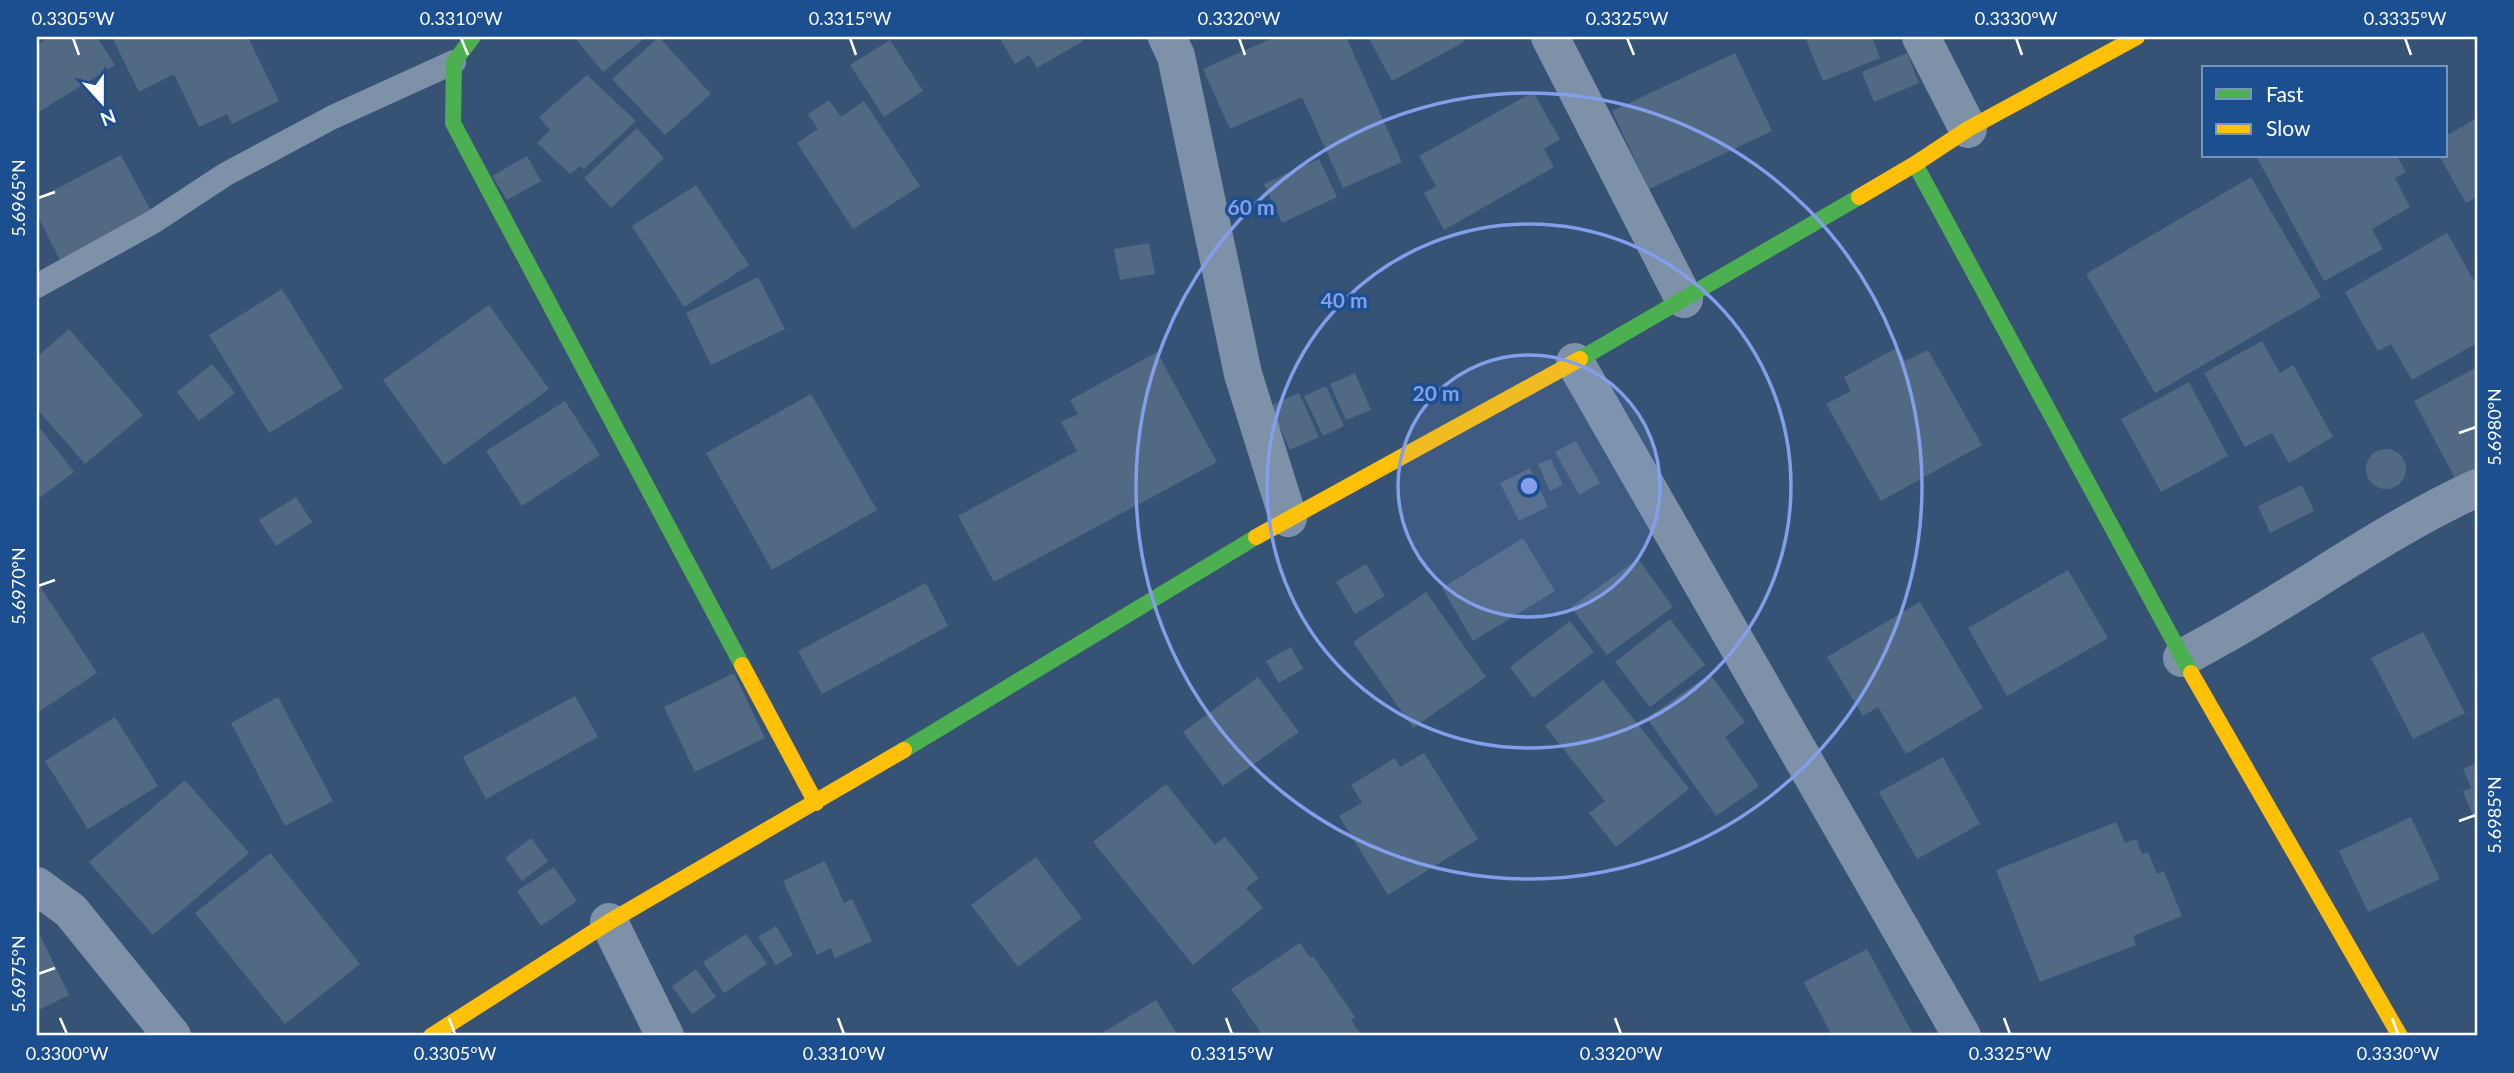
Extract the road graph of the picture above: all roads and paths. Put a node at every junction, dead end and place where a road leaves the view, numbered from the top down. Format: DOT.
graph roads {
  1 [pos="473,37"];
  2 [pos="1167,37"];
  3 [pos="1550,37"];
  4 [pos="1922,37"];
  5 [pos="2137,37"];
  6 [pos="454,62"];
  7 [pos="1968,129"];
  8 [pos="1915,164"];
  9 [pos="37,286"];
  10 [pos="1684,299"];
  11 [pos="1575,362"];
  12 [pos="2477,488"];
  13 [pos="1288,518"];
  14 [pos="2182,658"];
  15 [pos="816,803"];
  16 [pos="37,886"];
  17 [pos="609,922"];
  18 [pos="172,1036"];
  19 [pos="431,1036"];
  20 [pos="665,1036"];
  21 [pos="1962,1036"];
  22 [pos="2400,1036"];
  1 -- 6 [label="street"];
  2 -- 13 [label="street"];
  3 -- 10 [label="street"];
  4 -- 7 [label="street"];
  5 -- 7 [label="street"];
  6 -- 9 [label="lane"];
  6 -- 15 [label="street"];
  7 -- 8 [label="street"];
  8 -- 10 [label="street"];
  8 -- 14 [label="street"];
  10 -- 11 [label="street"];
  11 -- 13 [label="street"];
  11 -- 21 [label="street"];
  12 -- 14 [label="street"];
  13 -- 15 [label="street"];
  14 -- 22 [label="street"];
  15 -- 17 [label="street"];
  16 -- 18 [label="street"];
  17 -- 19 [label="street"];
  17 -- 20 [label="street"];
}
